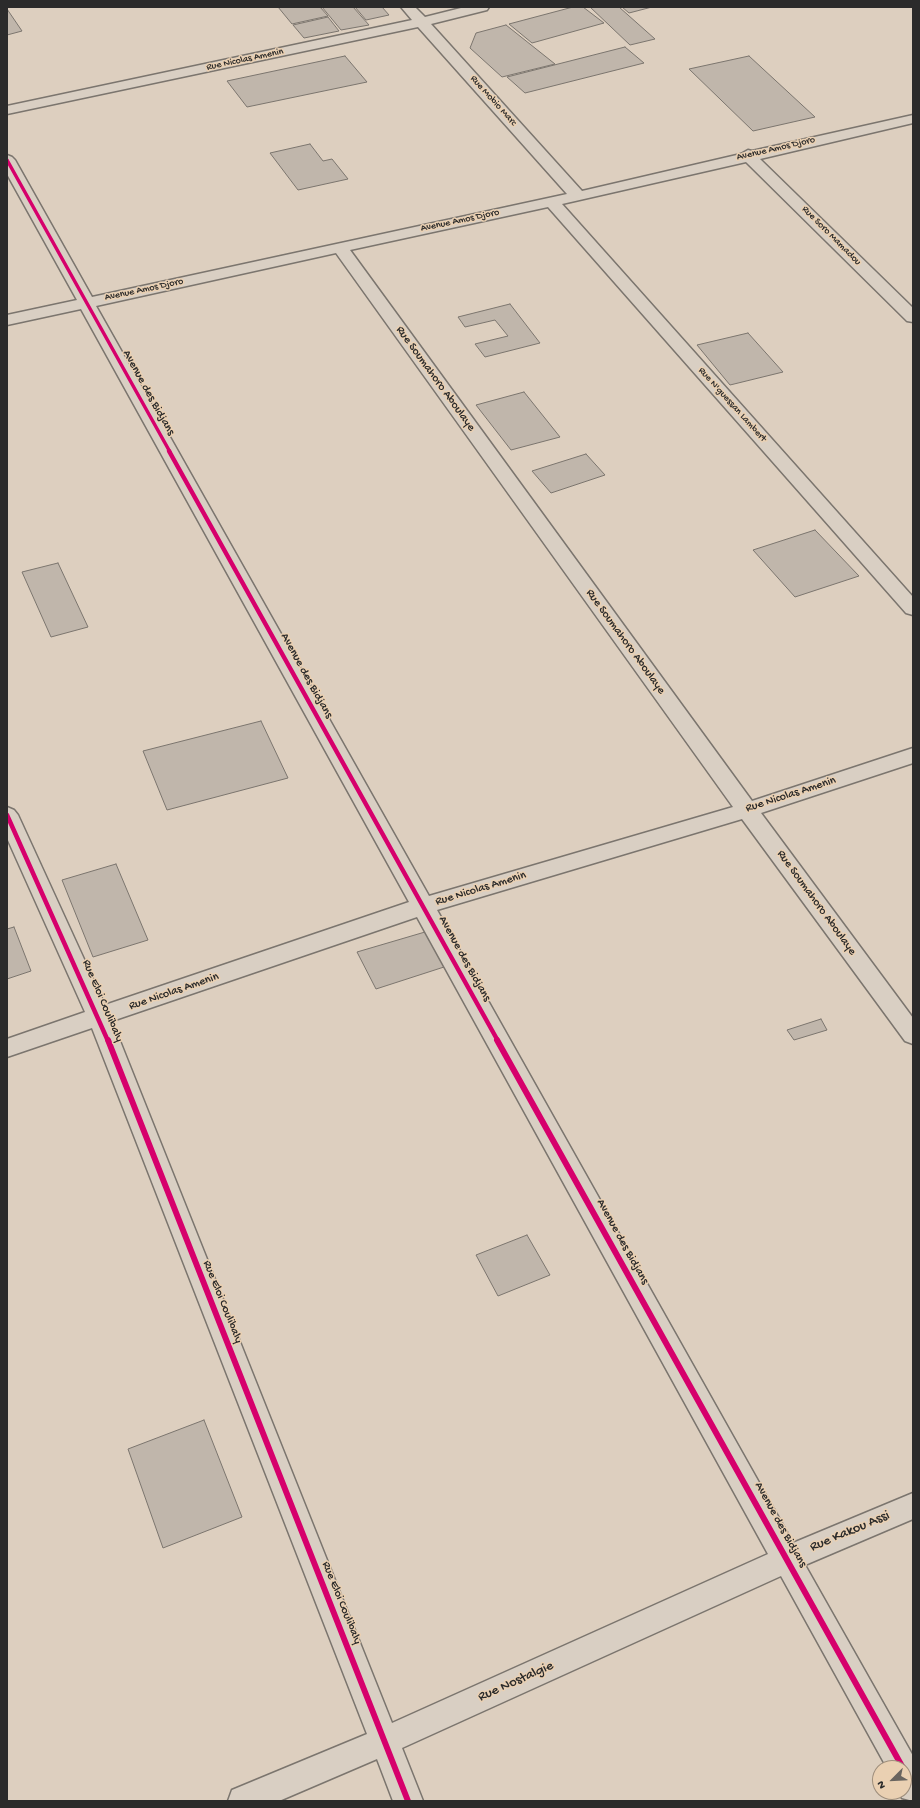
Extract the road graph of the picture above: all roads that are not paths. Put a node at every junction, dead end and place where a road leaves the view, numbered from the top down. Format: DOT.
graph roads {
  1 [pos="408,7"];
  2 [pos="482,7"];
  3 [pos="421,22"];
  4 [pos="7,110"];
  5 [pos="913,119"];
  6 [pos="748,155"];
  7 [pos="7,160"];
  8 [pos="578,196"];
  9 [pos="550,201"];
  10 [pos="339,247"];
  11 [pos="86,302"];
  12 [pos="913,317"];
  13 [pos="7,320"];
  14 [pos="913,609"];
  15 [pos="913,755"];
  16 [pos="747,810"];
  17 [pos="7,815"];
  18 [pos="423,906"];
  19 [pos="99,1017"];
  20 [pos="913,1035"];
  21 [pos="7,1048"];
  22 [pos="913,1506"];
  23 [pos="788,1559"];
  24 [pos="385,1741"];
  25 [pos="898,1760"];
  26 [pos="243,1801"];
  27 [pos="408,1801"];
  1 -- 3 [label="street, Rue Mobio Marc"];
  2 -- 3 [label="street, Rue Nicolas Amenin"];
  3 -- 4 [label="street, Rue Nicolas Amenin"];
  3 -- 8 [label="street, Rue Mobio Marc"];
  5 -- 6 [label="street, Avenue Amos Djoro"];
  6 -- 8 [label="street, Avenue Amos Djoro"];
  6 -- 12 [label="street, Rue Soro Mamadou"];
  7 -- 11 [label="street, Avenue des Bidjans"];
  8 -- 9 [label="street, Avenue Amos Djoro"];
  9 -- 10 [label="street, Avenue Amos Djoro"];
  9 -- 14 [label="street, Rue N'guessan Lambert"];
  10 -- 11 [label="street, Avenue Amos Djoro"];
  10 -- 16 [label="street, Rue Soumahoro Aboulaye"];
  11 -- 13 [label="street, Avenue Amos Djoro"];
  11 -- 18 [label="street, Avenue des Bidjans"];
  15 -- 16 [label="street, Rue Nicolas Amenin"];
  16 -- 18 [label="street, Rue Nicolas Amenin"];
  16 -- 20 [label="street, Rue Soumahoro Aboulaye"];
  17 -- 19 [label="street, Rue Eloi Coulibaly"];
  18 -- 19 [label="street, Rue Nicolas Amenin"];
  18 -- 23 [label="street, Avenue des Bidjans"];
  19 -- 21 [label="street, Rue Nicolas Amenin"];
  19 -- 24 [label="street, Rue Eloi Coulibaly"];
  22 -- 23 [label="street, Rue Kakou Assi"];
  23 -- 24 [label="street, Rue Nostalgie"];
  23 -- 25 [label="street, Avenue des Bidjans"];
  24 -- 26 [label="street, Rue Nostalgie"];
  24 -- 27 [label="street, Rue Eloi Coulibaly"];
}
